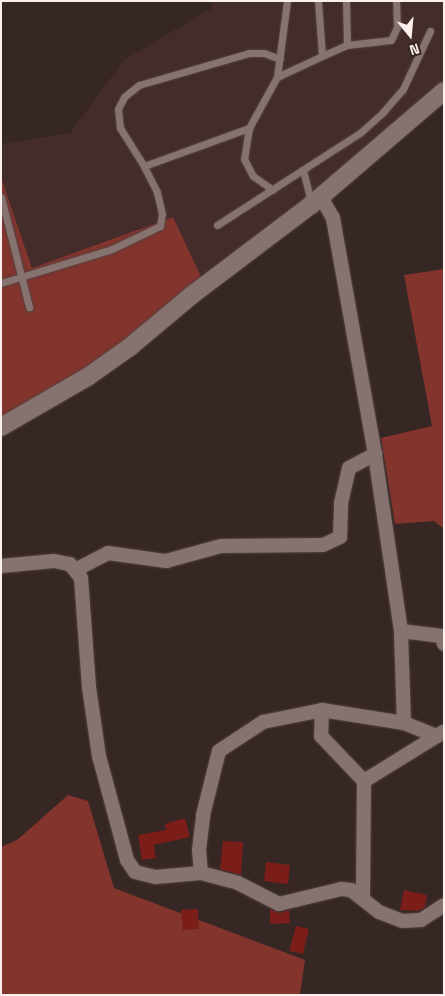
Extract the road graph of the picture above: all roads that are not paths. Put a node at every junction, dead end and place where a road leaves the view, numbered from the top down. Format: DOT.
graph roads {
  1 [pos="287,1"];
  2 [pos="318,1"];
  3 [pos="346,1"];
  4 [pos="396,1"];
  5 [pos="430,31"];
  6 [pos="347,45"];
  7 [pos="322,56"];
  8 [pos="280,59"];
  9 [pos="277,77"];
  10 [pos="444,91"];
  11 [pos="249,128"];
  12 [pos="144,166"];
  13 [pos="303,170"];
  14 [pos="273,190"];
  15 [pos="1,197"];
  16 [pos="316,201"];
  17 [pos="217,226"];
  18 [pos="22,277"];
  19 [pos="1,283"];
  20 [pos="29,307"];
  21 [pos="1,427"];
  22 [pos="375,454"];
  23 [pos="1,566"];
  24 [pos="77,570"];
  25 [pos="401,631"];
  26 [pos="444,644"];
  27 [pos="322,710"];
  28 [pos="404,723"];
  29 [pos="440,734"];
  30 [pos="364,781"];
  31 [pos="201,873"];
  32 [pos="363,896"];
  33 [pos="444,905"];
  1 -- 8 [label="lane"];
  2 -- 7 [label="lane"];
  3 -- 6 [label="lane"];
  4 -- 6 [label="lane"];
  5 -- 13 [label="lane"];
  6 -- 7 [label="lane"];
  7 -- 9 [label="lane"];
  8 -- 9 [label="lane"];
  8 -- 12 [label="lane"];
  9 -- 11 [label="lane"];
  10 -- 16 [label="street"];
  11 -- 12 [label="lane"];
  11 -- 14 [label="lane"];
  12 -- 18 [label="lane"];
  13 -- 14 [label="lane"];
  13 -- 16 [label="lane"];
  14 -- 17 [label="lane"];
  15 -- 18 [label="lane"];
  16 -- 21 [label="street"];
  16 -- 22 [label="street"];
  18 -- 19 [label="lane"];
  18 -- 20 [label="lane"];
  22 -- 24 [label="street"];
  22 -- 25 [label="street"];
  23 -- 24 [label="street"];
  24 -- 31 [label="street"];
  25 -- 26 [label="street"];
  25 -- 28 [label="street"];
  27 -- 28 [label="street"];
  27 -- 30 [label="street"];
  27 -- 31 [label="street"];
  28 -- 29 [label="street"];
  29 -- 30 [label="street"];
  30 -- 32 [label="street"];
  31 -- 32 [label="street"];
  32 -- 33 [label="street"];
}
